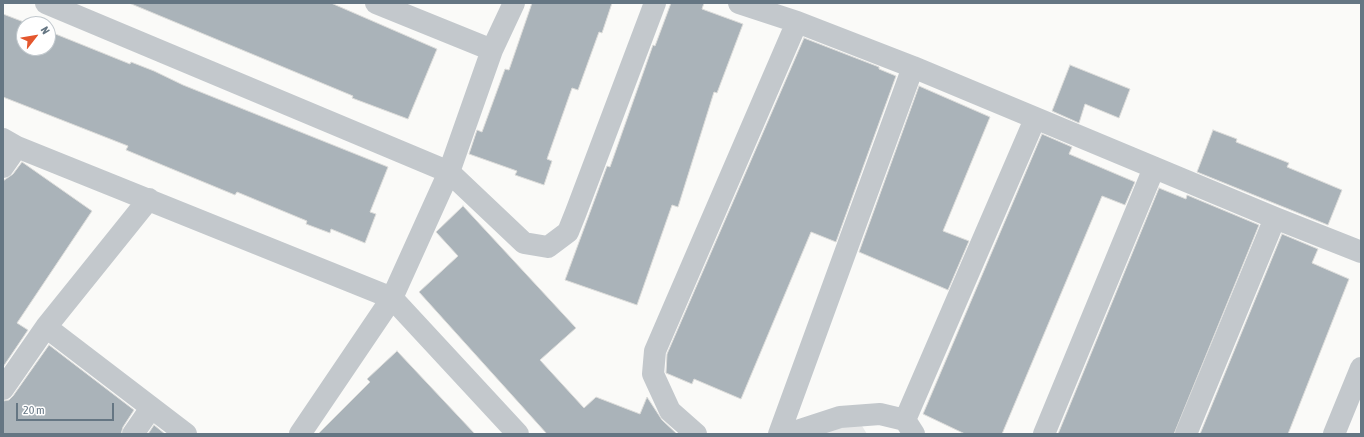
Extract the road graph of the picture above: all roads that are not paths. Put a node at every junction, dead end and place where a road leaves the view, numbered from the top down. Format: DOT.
graph roads {
  1 [pos="46,3"];
  2 [pos="376,3"];
  3 [pos="514,3"];
  4 [pos="655,3"];
  5 [pos="739,3"];
  6 [pos="797,22"];
  7 [pos="492,50"];
  8 [pos="913,67"];
  9 [pos="1035,119"];
  10 [pos="10,143"];
  11 [pos="3,167"];
  12 [pos="1154,168"];
  13 [pos="449,172"];
  14 [pos="149,199"];
  15 [pos="1275,218"];
  16 [pos="1361,252"];
  17 [pos="392,298"];
  18 [pos="46,327"];
  19 [pos="1359,380"];
  20 [pos="3,389"];
  21 [pos="151,408"];
  22 [pos="909,427"];
  23 [pos="305,432"];
  24 [pos="133,434"];
  25 [pos="186,434"];
  26 [pos="518,434"];
  27 [pos="696,434"];
  28 [pos="779,434"];
  29 [pos="788,434"];
  30 [pos="1044,434"];
  31 [pos="1186,434"];
  32 [pos="1334,434"];
  1 -- 13 [label="street"];
  2 -- 7 [label="street"];
  3 -- 7 [label="street"];
  4 -- 13 [label="street"];
  5 -- 6 [label="street"];
  6 -- 8 [label="street"];
  6 -- 27 [label="street"];
  7 -- 13 [label="street"];
  8 -- 9 [label="street"];
  8 -- 28 [label="street"];
  9 -- 12 [label="street"];
  9 -- 22 [label="street"];
  10 -- 11 [label="street"];
  10 -- 14 [label="street"];
  12 -- 15 [label="street"];
  12 -- 30 [label="street"];
  13 -- 17 [label="street"];
  14 -- 17 [label="street"];
  14 -- 18 [label="street"];
  15 -- 16 [label="street"];
  15 -- 31 [label="street"];
  17 -- 23 [label="street"];
  17 -- 26 [label="street"];
  18 -- 20 [label="street"];
  18 -- 21 [label="street"];
  19 -- 32 [label="street"];
  21 -- 24 [label="street"];
  21 -- 25 [label="street"];
  22 -- 29 [label="street"];
}
